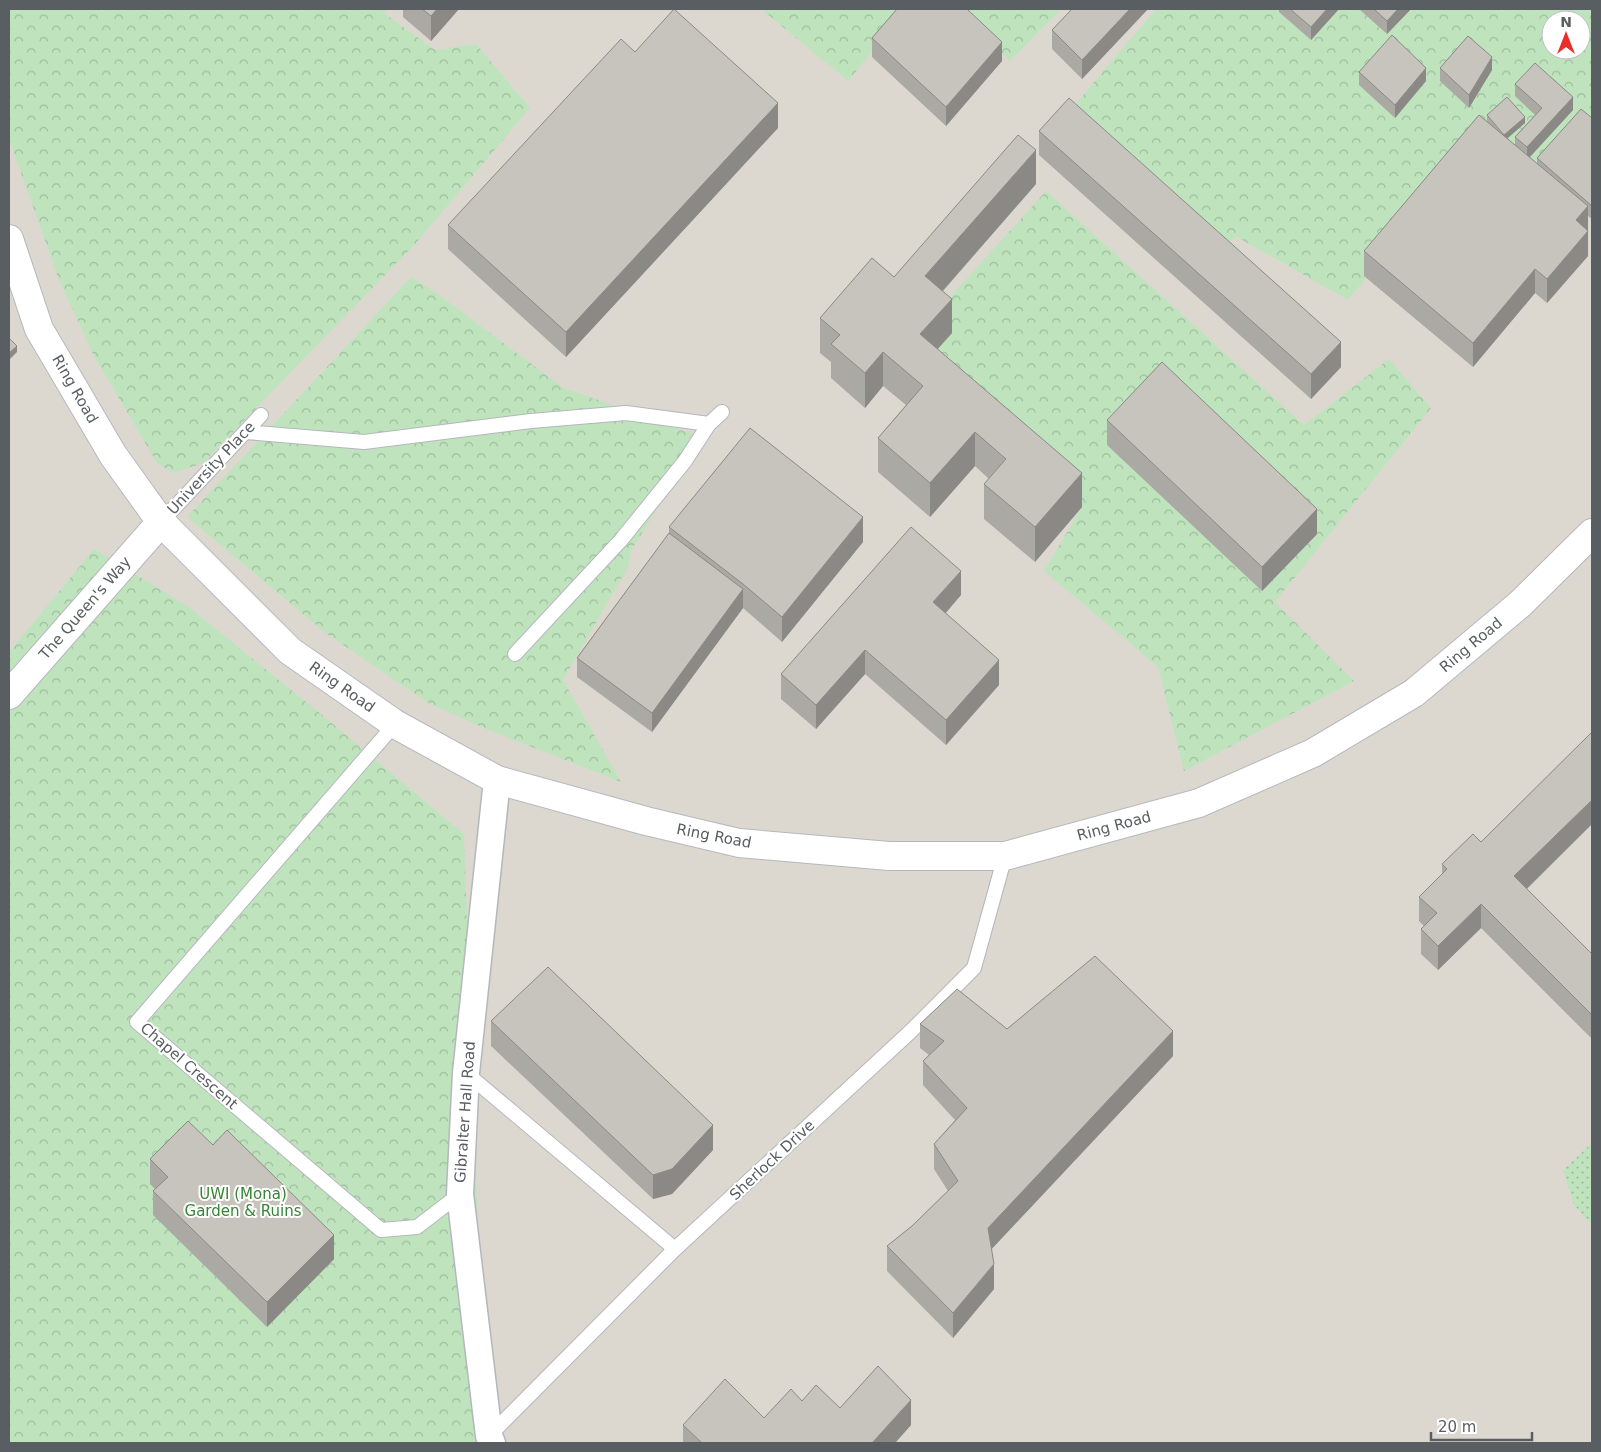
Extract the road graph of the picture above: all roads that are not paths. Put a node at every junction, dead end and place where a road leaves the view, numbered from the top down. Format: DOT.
graph roads {
  1 [pos="9,239"];
  2 [pos="722,412"];
  3 [pos="261,415"];
  4 [pos="709,424"];
  5 [pos="246,432"];
  6 [pos="161,522"];
  7 [pos="1592,533"];
  8 [pos="516,654"];
  9 [pos="9,694"];
  10 [pos="395,724"];
  11 [pos="497,780"];
  12 [pos="1005,856"];
  13 [pos="466,1072"];
  14 [pos="460,1194"];
  15 [pos="675,1249"];
  16 [pos="490,1440"];
  1 -- 6 [label="street, Ring Road"];
  2 -- 4 [label="lane"];
  3 -- 5 [label="lane, University Place"];
  4 -- 5 [label="lane"];
  4 -- 8 [label="lane"];
  5 -- 6 [label="lane, University Place"];
  6 -- 9 [label="street, The Queen's Way"];
  6 -- 10 [label="street, Ring Road"];
  7 -- 12 [label="street, Ring Road"];
  10 -- 11 [label="street, Ring Road"];
  10 -- 14 [label="lane, Chapel Crescent"];
  11 -- 12 [label="street, Ring Road"];
  11 -- 13 [label="street, Gibralter Hall Road"];
  12 -- 15 [label="lane, Sherlock Drive"];
  13 -- 14 [label="street, Gibralter Hall Road"];
  13 -- 15 [label="lane"];
  14 -- 16 [label="street, Gibralter Hall Road"];
  15 -- 16 [label="lane, Sherlock Drive"];
}
